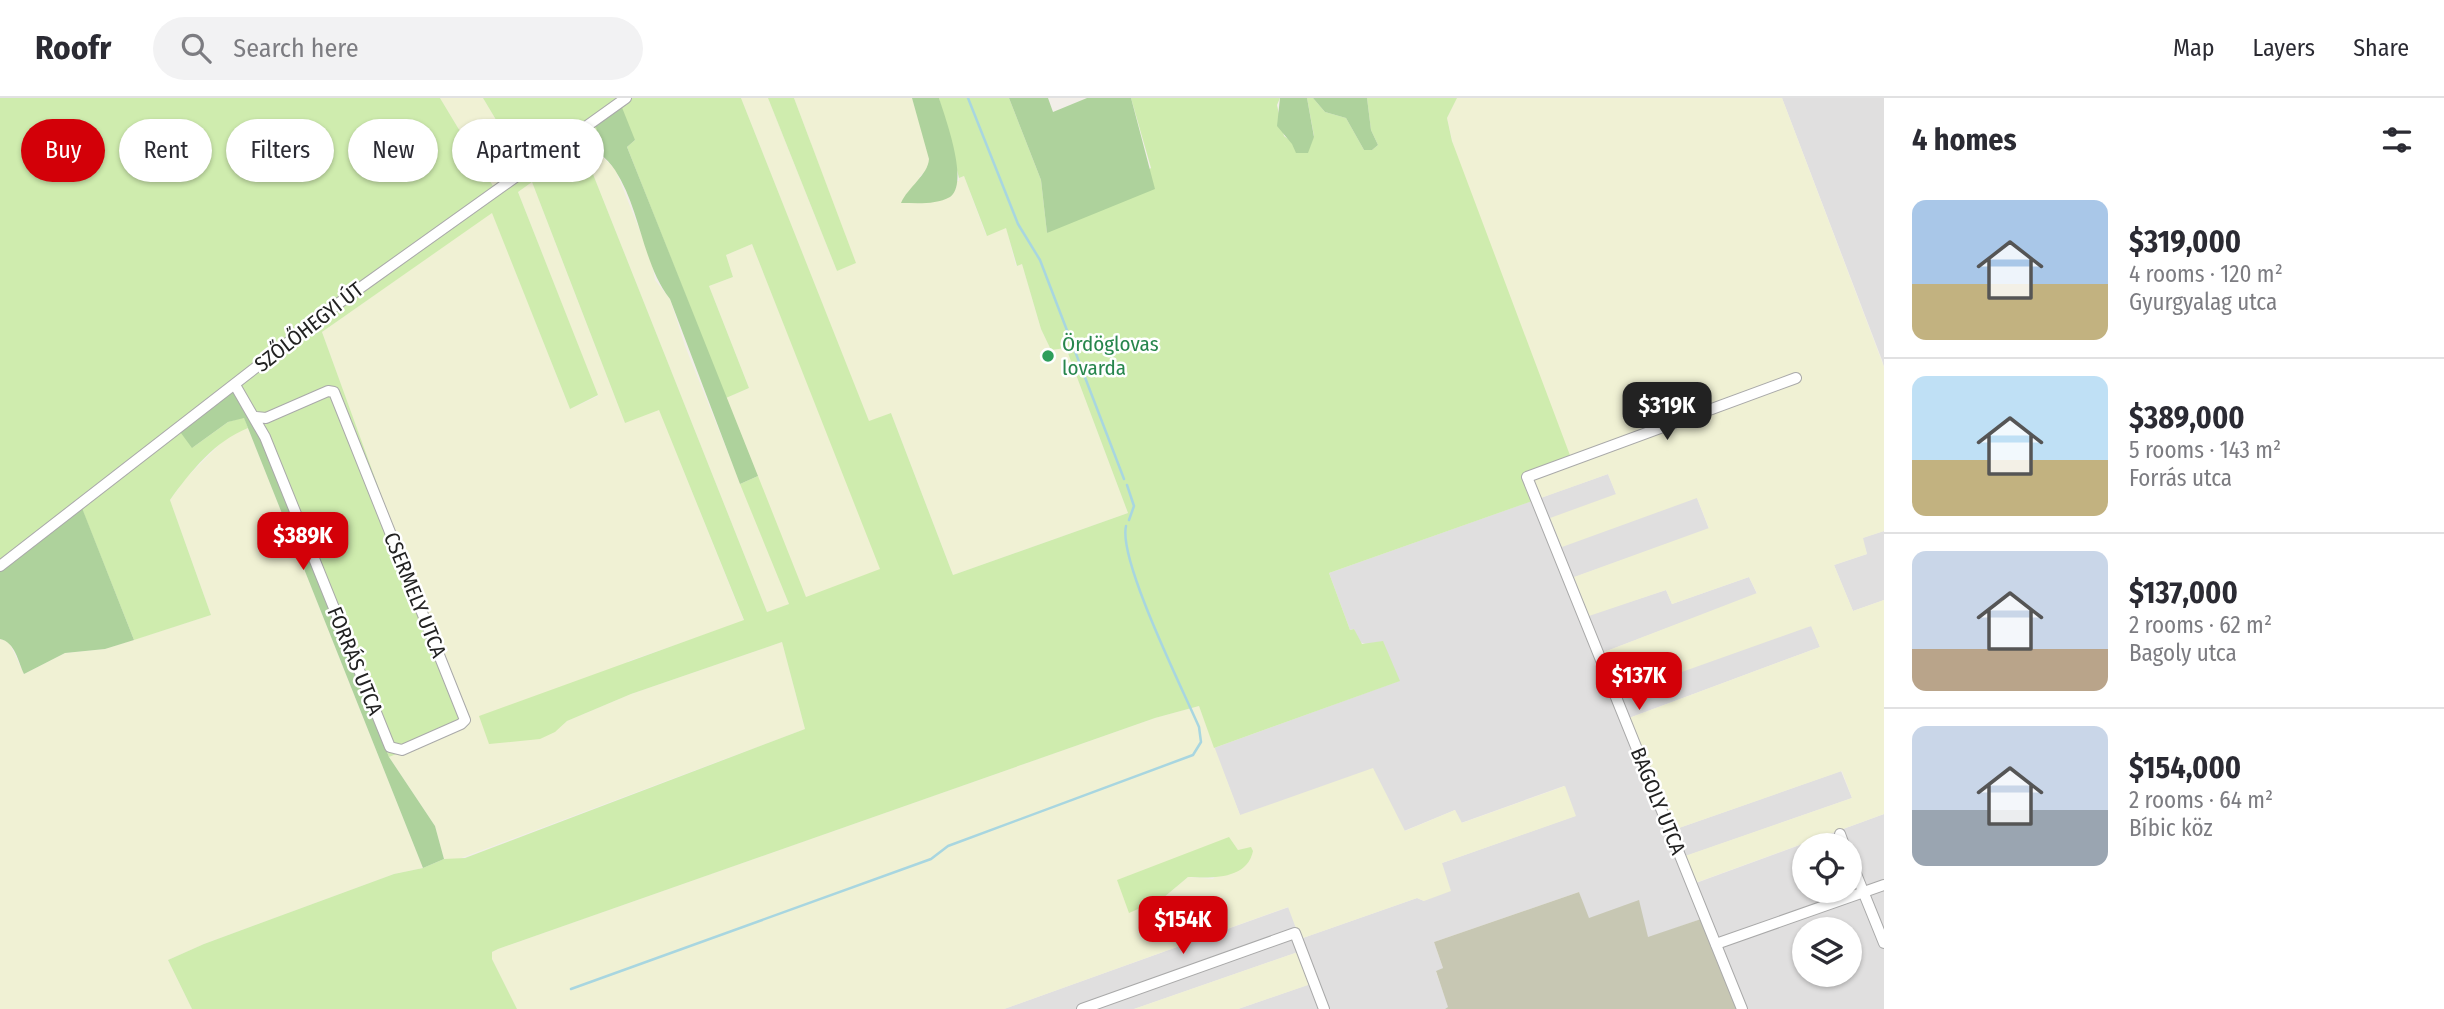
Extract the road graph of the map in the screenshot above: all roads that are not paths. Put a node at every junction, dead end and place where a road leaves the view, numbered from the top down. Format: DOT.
graph roads {
  1 [pos="626,98"];
  2 [pos="1796,378"];
  3 [pos="235,385"];
  4 [pos="256,417"];
  5 [pos="0,566"];
  6 [pos="390,747"];
  7 [pos="1884,885"];
  8 [pos="1863,892"];
  9 [pos="1884,943"];
  10 [pos="1716,944"];
  11 [pos="1082,1009"];
  12 [pos="1324,1009"];
  13 [pos="1742,1009"];
  1 -- 3 [label="street, SZŐLŐHEGYI ÚT"];
  2 -- 10 [label="street, BAGOLY UTCA"];
  3 -- 4 [label="street, FORRÁS UTCA"];
  3 -- 5 [label="street, SZŐLŐHEGYI ÚT"];
  4 -- 6 [label="street, FORRÁS UTCA"];
  4 -- 6 [label="street, CSERMELY UTCA"];
  7 -- 8 [label="street"];
  8 -- 9 [label="street"];
  8 -- 10 [label="street"];
  10 -- 13 [label="street, BAGOLY UTCA"];
  11 -- 12 [label="street"];
}
